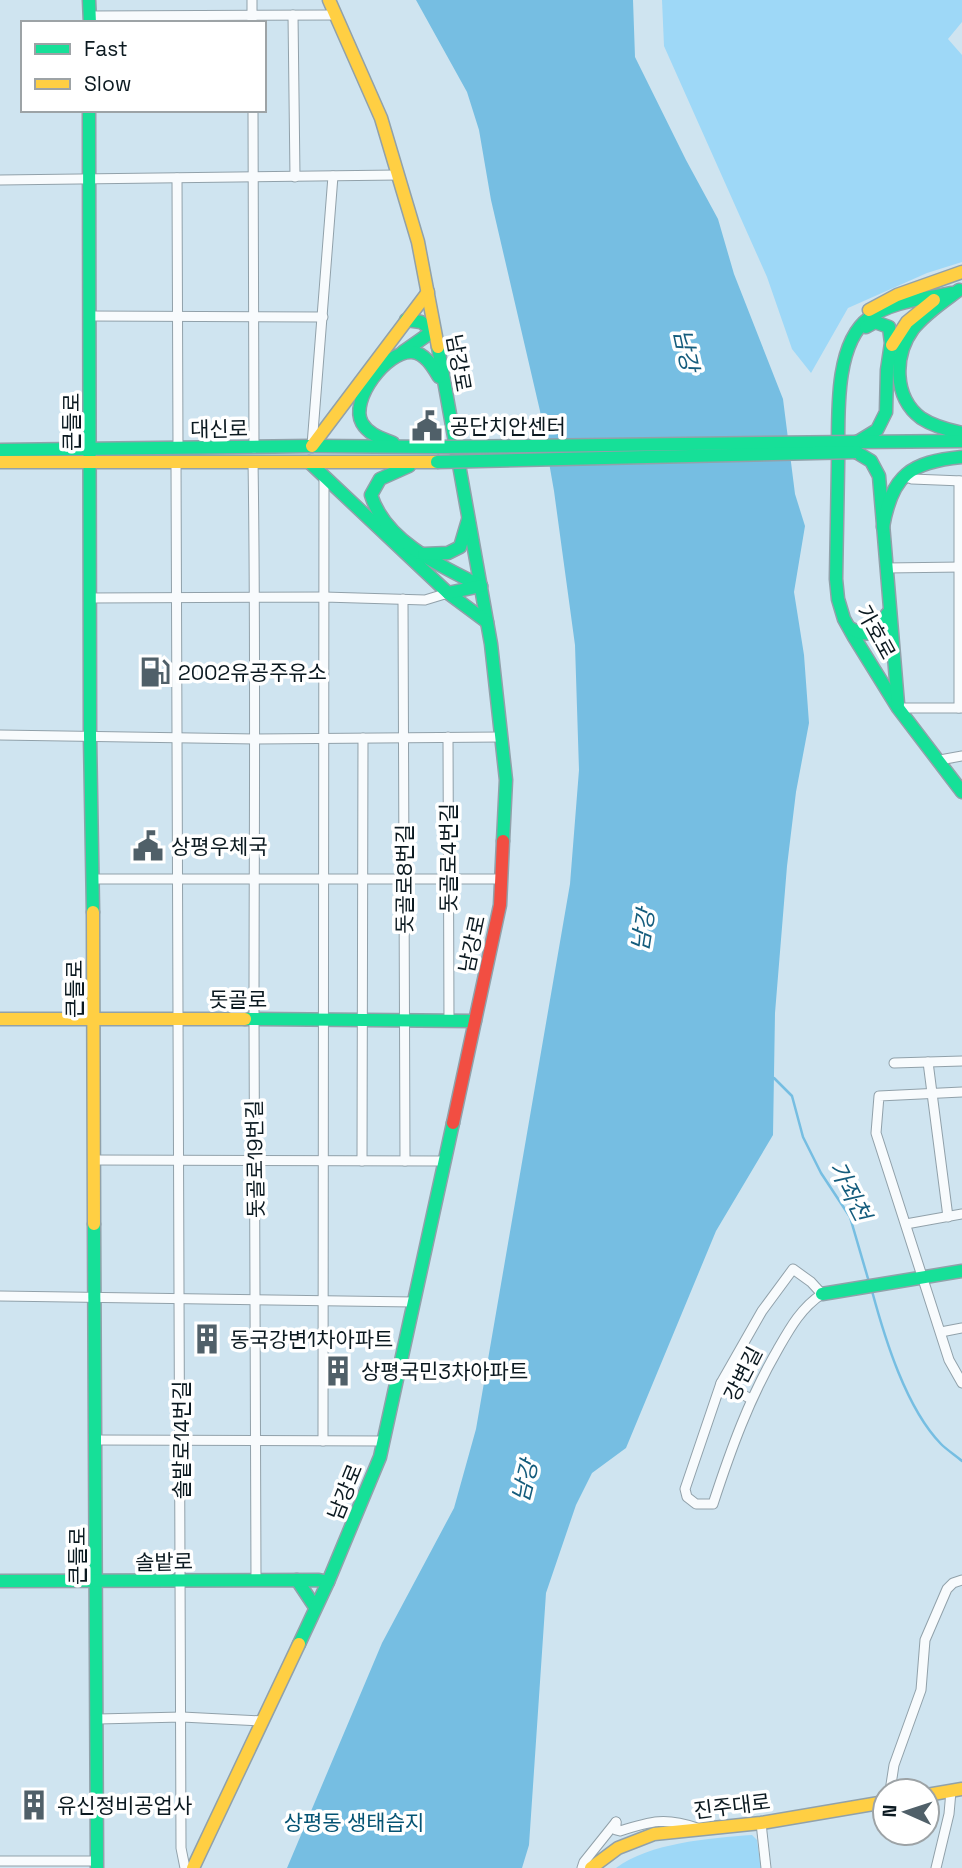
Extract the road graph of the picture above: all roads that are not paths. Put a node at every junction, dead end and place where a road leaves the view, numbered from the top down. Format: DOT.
graph roads {
  1 [pos="89,0"];
  2 [pos="252,0"];
  3 [pos="329,0"];
  4 [pos="293,15"];
  5 [pos="336,15"];
  6 [pos="90,19"];
  7 [pos="158,19"];
  8 [pos="252,19"];
  9 [pos="89,112"];
  10 [pos="253,112"];
  11 [pos="332,176"];
  12 [pos="398,176"];
  13 [pos="253,177"];
  14 [pos="295,177"];
  15 [pos="89,178"];
  16 [pos="177,178"];
  17 [pos="0,180"];
  18 [pos="962,272"];
  19 [pos="961,286"];
  20 [pos="428,292"];
  21 [pos="939,296"];
  22 [pos="90,316"];
  23 [pos="178,316"];
  24 [pos="254,317"];
  25 [pos="323,317"];
  26 [pos="408,320"];
  27 [pos="433,331"];
  28 [pos="852,343"];
  29 [pos="892,345"];
  30 [pos="402,352"];
  31 [pos="442,382"];
  32 [pos="838,422"];
  33 [pos="962,433"];
  34 [pos="962,441"];
  35 [pos="312,446"];
  36 [pos="414,447"];
  37 [pos="856,447"];
  38 [pos="0,450"];
  39 [pos="253,454"];
  40 [pos="90,455"];
  41 [pos="177,455"];
  42 [pos="962,455"];
  43 [pos="0,462"];
  44 [pos="309,462"];
  45 [pos="421,462"];
  46 [pos="903,475"];
  47 [pos="324,477"];
  48 [pos="961,481"];
  49 [pos="468,517"];
  50 [pos="883,527"];
  51 [pos="961,528"];
  52 [pos="422,554"];
  53 [pos="961,567"];
  54 [pos="886,568"];
  55 [pos="481,586"];
  56 [pos="888,586"];
  57 [pos="449,593"];
  58 [pos="324,597"];
  59 [pos="90,598"];
  60 [pos="255,598"];
  61 [pos="176,599"];
  62 [pos="403,599"];
  63 [pos="961,610"];
  64 [pos="487,622"];
  65 [pos="848,626"];
  66 [pos="961,652"];
  67 [pos="898,708"];
  68 [pos="961,708"];
  69 [pos="0,735"];
  70 [pos="90,736"];
  71 [pos="448,737"];
  72 [pos="501,737"];
  73 [pos="177,738"];
  74 [pos="323,738"];
  75 [pos="363,738"];
  76 [pos="404,738"];
  77 [pos="256,739"];
  78 [pos="962,756"];
  79 [pos="940,760"];
  80 [pos="962,792"];
  81 [pos="93,879"];
  82 [pos="178,879"];
  83 [pos="255,879"];
  84 [pos="323,879"];
  85 [pos="362,879"];
  86 [pos="404,879"];
  87 [pos="449,879"];
  88 [pos="501,879"];
  89 [pos="179,1018"];
  90 [pos="0,1019"];
  91 [pos="93,1019"];
  92 [pos="254,1019"];
  93 [pos="323,1019"];
  94 [pos="362,1020"];
  95 [pos="405,1020"];
  96 [pos="449,1021"];
  97 [pos="475,1021"];
  98 [pos="962,1061"];
  99 [pos="928,1062"];
  100 [pos="894,1063"];
  101 [pos="962,1092"];
  102 [pos="930,1094"];
  103 [pos="94,1160"];
  104 [pos="180,1160"];
  105 [pos="255,1160"];
  106 [pos="324,1161"];
  107 [pos="362,1161"];
  108 [pos="405,1161"];
  109 [pos="444,1161"];
  110 [pos="962,1214"];
  111 [pos="948,1217"];
  112 [pos="906,1224"];
  113 [pos="962,1271"];
  114 [pos="923,1276"];
  115 [pos="822,1294"];
  116 [pos="0,1296"];
  117 [pos="96,1297"];
  118 [pos="180,1299"];
  119 [pos="256,1300"];
  120 [pos="324,1301"];
  121 [pos="414,1303"];
  122 [pos="962,1328"];
  123 [pos="941,1332"];
  124 [pos="721,1383"];
  125 [pos="962,1383"];
  126 [pos="751,1399"];
  127 [pos="96,1440"];
  128 [pos="180,1441"];
  129 [pos="256,1441"];
  130 [pos="323,1441"];
  131 [pos="384,1441"];
  132 [pos="256,1579"];
  133 [pos="297,1580"];
  134 [pos="962,1580"];
  135 [pos="0,1581"];
  136 [pos="182,1581"];
  137 [pos="97,1582"];
  138 [pos="328,1582"];
  139 [pos="315,1607"];
  140 [pos="182,1717"];
  141 [pos="98,1719"];
  142 [pos="262,1721"];
  143 [pos="892,1777"];
  144 [pos="956,1790"];
  145 [pos="871,1804"];
  146 [pos="761,1823"];
  147 [pos="702,1830"];
  148 [pos="0,1861"];
  149 [pos="98,1864"];
  150 [pos="185,1868"];
  151 [pos="193,1868"];
  152 [pos="582,1868"];
  153 [pos="591,1868"];
  154 [pos="765,1868"];
  155 [pos="936,1868"];
  1 -- 6 [label="main road"];
  2 -- 8 [label="street"];
  3 -- 5 [label="main road, 남강로"];
  4 -- 5 [label="street"];
  4 -- 8 [label="street"];
  4 -- 14 [label="street"];
  5 -- 12 [label="main road, 남강로"];
  6 -- 7 [label="street"];
  7 -- 8 [label="street"];
  9 -- 15 [label="main road, 큰들로"];
  10 -- 13 [label="street, 돗골로19번길"];
  11 -- 12 [label="street"];
  11 -- 14 [label="street"];
  11 -- 25 [label="street"];
  12 -- 20 [label="main road, 남강로"];
  13 -- 14 [label="street"];
  13 -- 16 [label="street"];
  13 -- 24 [label="street, 돗골로19번길"];
  15 -- 16 [label="street"];
  15 -- 17 [label="street"];
  15 -- 22 [label="main road, 큰들로"];
  16 -- 23 [label="street, 솔밭로14번길"];
  18 -- 32 [label="main road, 가호로"];
  19 -- 21 [label="main road, 가호로"];
  19 -- 33 [label="main road"];
  20 -- 26 [label="main road"];
  20 -- 27 [label="main road, 남강로"];
  21 -- 28 [label="main road, 가호로"];
  21 -- 29 [label="main road"];
  22 -- 23 [label="street"];
  22 -- 40 [label="main road, 큰들로"];
  23 -- 24 [label="street"];
  23 -- 41 [label="street, 솔밭로14번길"];
  24 -- 25 [label="street"];
  24 -- 39 [label="street, 돗골로19번길"];
  25 -- 35 [label="street"];
  26 -- 27 [label="main road"];
  26 -- 30 [label="main road"];
  26 -- 35 [label="main road"];
  27 -- 30 [label="main road"];
  27 -- 31 [label="main road, 남강로"];
  28 -- 29 [label="main road"];
  28 -- 32 [label="main road, 가호로"];
  29 -- 37 [label="main road"];
  30 -- 31 [label="main road"];
  30 -- 36 [label="main road"];
  31 -- 49 [label="main road, 남강로"];
  32 -- 65 [label="main road, 가호로"];
  34 -- 37 [label="main road"];
  35 -- 36 [label="main road, 대신로"];
  35 -- 39 [label="main road, 대신로"];
  36 -- 37 [label="main road, 대신로, bridge"];
  37 -- 42 [label="main road"];
  37 -- 45 [label="main road, 대신로, bridge"];
  37 -- 50 [label="main road"];
  38 -- 40 [label="main road, 대신로"];
  39 -- 41 [label="main road, 대신로"];
  39 -- 44 [label="main road, 대신로"];
  39 -- 60 [label="street, 돗골로19번길"];
  40 -- 41 [label="main road, 대신로"];
  40 -- 43 [label="main road, 대신로"];
  40 -- 59 [label="main road, 큰들로"];
  41 -- 61 [label="street, 솔밭로14번길"];
  42 -- 46 [label="main road"];
  44 -- 45 [label="main road, 대신로"];
  44 -- 47 [label="main road"];
  45 -- 52 [label="main road"];
  46 -- 48 [label="street"];
  46 -- 50 [label="main road"];
  47 -- 57 [label="main road"];
  47 -- 58 [label="street"];
  48 -- 51 [label="street"];
  49 -- 52 [label="main road"];
  49 -- 55 [label="main road, 남강로"];
  50 -- 54 [label="main road"];
  51 -- 53 [label="street"];
  52 -- 55 [label="main road"];
  53 -- 54 [label="street"];
  53 -- 63 [label="street"];
  54 -- 56 [label="main road"];
  55 -- 57 [label="main road"];
  55 -- 64 [label="main road, 남강로"];
  56 -- 65 [label="main road"];
  56 -- 67 [label="main road"];
  57 -- 62 [label="street"];
  57 -- 64 [label="main road"];
  58 -- 60 [label="street"];
  58 -- 62 [label="street"];
  58 -- 74 [label="street"];
  59 -- 61 [label="street"];
  59 -- 70 [label="main road, 큰들로"];
  60 -- 61 [label="street"];
  60 -- 77 [label="street, 돗골로19번길"];
  61 -- 73 [label="street, 솔밭로14번길"];
  62 -- 76 [label="street, 돗골로8번길"];
  63 -- 66 [label="street"];
  64 -- 72 [label="main road, 남강로"];
  65 -- 67 [label="main road, 가호로"];
  66 -- 68 [label="street"];
  67 -- 68 [label="street"];
  67 -- 79 [label="main road, 가호로"];
  69 -- 70 [label="street"];
  70 -- 73 [label="street"];
  70 -- 81 [label="main road, 큰들로"];
  71 -- 72 [label="street"];
  71 -- 76 [label="street"];
  71 -- 87 [label="street, 돗골로4번길"];
  72 -- 88 [label="main road, 남강로"];
  73 -- 77 [label="street"];
  73 -- 82 [label="street, 솔밭로14번길"];
  74 -- 75 [label="street"];
  74 -- 77 [label="street"];
  74 -- 84 [label="street"];
  75 -- 76 [label="street"];
  75 -- 85 [label="street"];
  76 -- 86 [label="street, 돗골로8번길"];
  77 -- 83 [label="street, 돗골로19번길"];
  78 -- 79 [label="street"];
  79 -- 80 [label="main road, 가호로"];
  81 -- 82 [label="street"];
  81 -- 91 [label="main road, 큰들로"];
  82 -- 83 [label="street"];
  82 -- 89 [label="street, 솔밭로14번길"];
  83 -- 84 [label="street"];
  83 -- 92 [label="street, 돗골로19번길"];
  84 -- 85 [label="street"];
  84 -- 93 [label="street"];
  85 -- 86 [label="street"];
  85 -- 94 [label="street"];
  86 -- 87 [label="street"];
  86 -- 95 [label="street, 돗골로8번길"];
  87 -- 88 [label="street"];
  87 -- 96 [label="street, 돗골로4번길"];
  88 -- 97 [label="main road, 남강로"];
  89 -- 91 [label="main road, 돗골로"];
  89 -- 92 [label="main road, 돗골로"];
  89 -- 104 [label="street, 솔밭로14번길"];
  90 -- 91 [label="main road, 돗골로"];
  91 -- 103 [label="main road, 큰들로"];
  92 -- 93 [label="main road, 돗골로"];
  92 -- 105 [label="street, 돗골로19번길"];
  93 -- 94 [label="main road, 돗골로"];
  93 -- 106 [label="street"];
  94 -- 95 [label="main road, 돗골로"];
  94 -- 107 [label="street"];
  95 -- 96 [label="main road, 돗골로"];
  95 -- 108 [label="street, 돗골로8번길"];
  96 -- 97 [label="main road, 돗골로"];
  97 -- 109 [label="main road, 남강로"];
  98 -- 99 [label="street"];
  99 -- 100 [label="street"];
  99 -- 102 [label="street"];
  101 -- 102 [label="street"];
  102 -- 111 [label="street"];
  102 -- 112 [label="street"];
  103 -- 104 [label="street"];
  103 -- 117 [label="main road, 큰들로"];
  104 -- 105 [label="street"];
  104 -- 118 [label="street, 솔밭로14번길"];
  105 -- 106 [label="street"];
  105 -- 119 [label="street, 돗골로19번길"];
  106 -- 107 [label="street"];
  106 -- 120 [label="street"];
  107 -- 108 [label="street"];
  108 -- 109 [label="street"];
  109 -- 121 [label="main road, 남강로"];
  110 -- 111 [label="street"];
  111 -- 112 [label="street"];
  112 -- 114 [label="street"];
  113 -- 114 [label="main road"];
  114 -- 115 [label="main road"];
  114 -- 123 [label="street"];
  115 -- 124 [label="street"];
  115 -- 126 [label="street, 강변길"];
  116 -- 117 [label="street"];
  117 -- 118 [label="street"];
  117 -- 127 [label="main road, 큰들로"];
  118 -- 119 [label="street"];
  118 -- 128 [label="street, 솔밭로14번길"];
  119 -- 120 [label="street"];
  119 -- 129 [label="street, 돗골로19번길"];
  120 -- 121 [label="street"];
  120 -- 130 [label="street"];
  121 -- 131 [label="main road, 남강로"];
  122 -- 123 [label="street"];
  123 -- 125 [label="street"];
  124 -- 126 [label="street"];
  124 -- 126 [label="street, 강변길"];
  127 -- 128 [label="street"];
  127 -- 137 [label="main road, 큰들로"];
  128 -- 129 [label="street"];
  128 -- 136 [label="street, 솔밭로14번길"];
  129 -- 130 [label="street"];
  129 -- 132 [label="street, 돗골로19번길"];
  130 -- 131 [label="street"];
  131 -- 138 [label="main road, 남강로"];
  132 -- 133 [label="main road, 솔밭로"];
  132 -- 136 [label="main road, 솔밭로"];
  133 -- 138 [label="main road, 솔밭로"];
  133 -- 139 [label="main road"];
  134 -- 143 [label="street"];
  135 -- 137 [label="main road, 솔밭로"];
  136 -- 137 [label="main road, 솔밭로"];
  136 -- 140 [label="street, 솔밭로14번길"];
  137 -- 141 [label="main road, 큰들로"];
  138 -- 139 [label="main road, 남강로"];
  139 -- 142 [label="main road, 남강로"];
  140 -- 141 [label="street"];
  140 -- 142 [label="street"];
  140 -- 150 [label="street, 솔밭로14번길"];
  141 -- 149 [label="main road, 큰들로"];
  142 -- 151 [label="main road, 남강로"];
  144 -- 155 [label="street"];
  145 -- 146 [label="main road, 진주대로"];
  146 -- 147 [label="main road, 진주대로"];
  146 -- 154 [label="street"];
  147 -- 152 [label="street"];
  147 -- 153 [label="main road, 진주대로"];
  148 -- 149 [label="street"];
}
